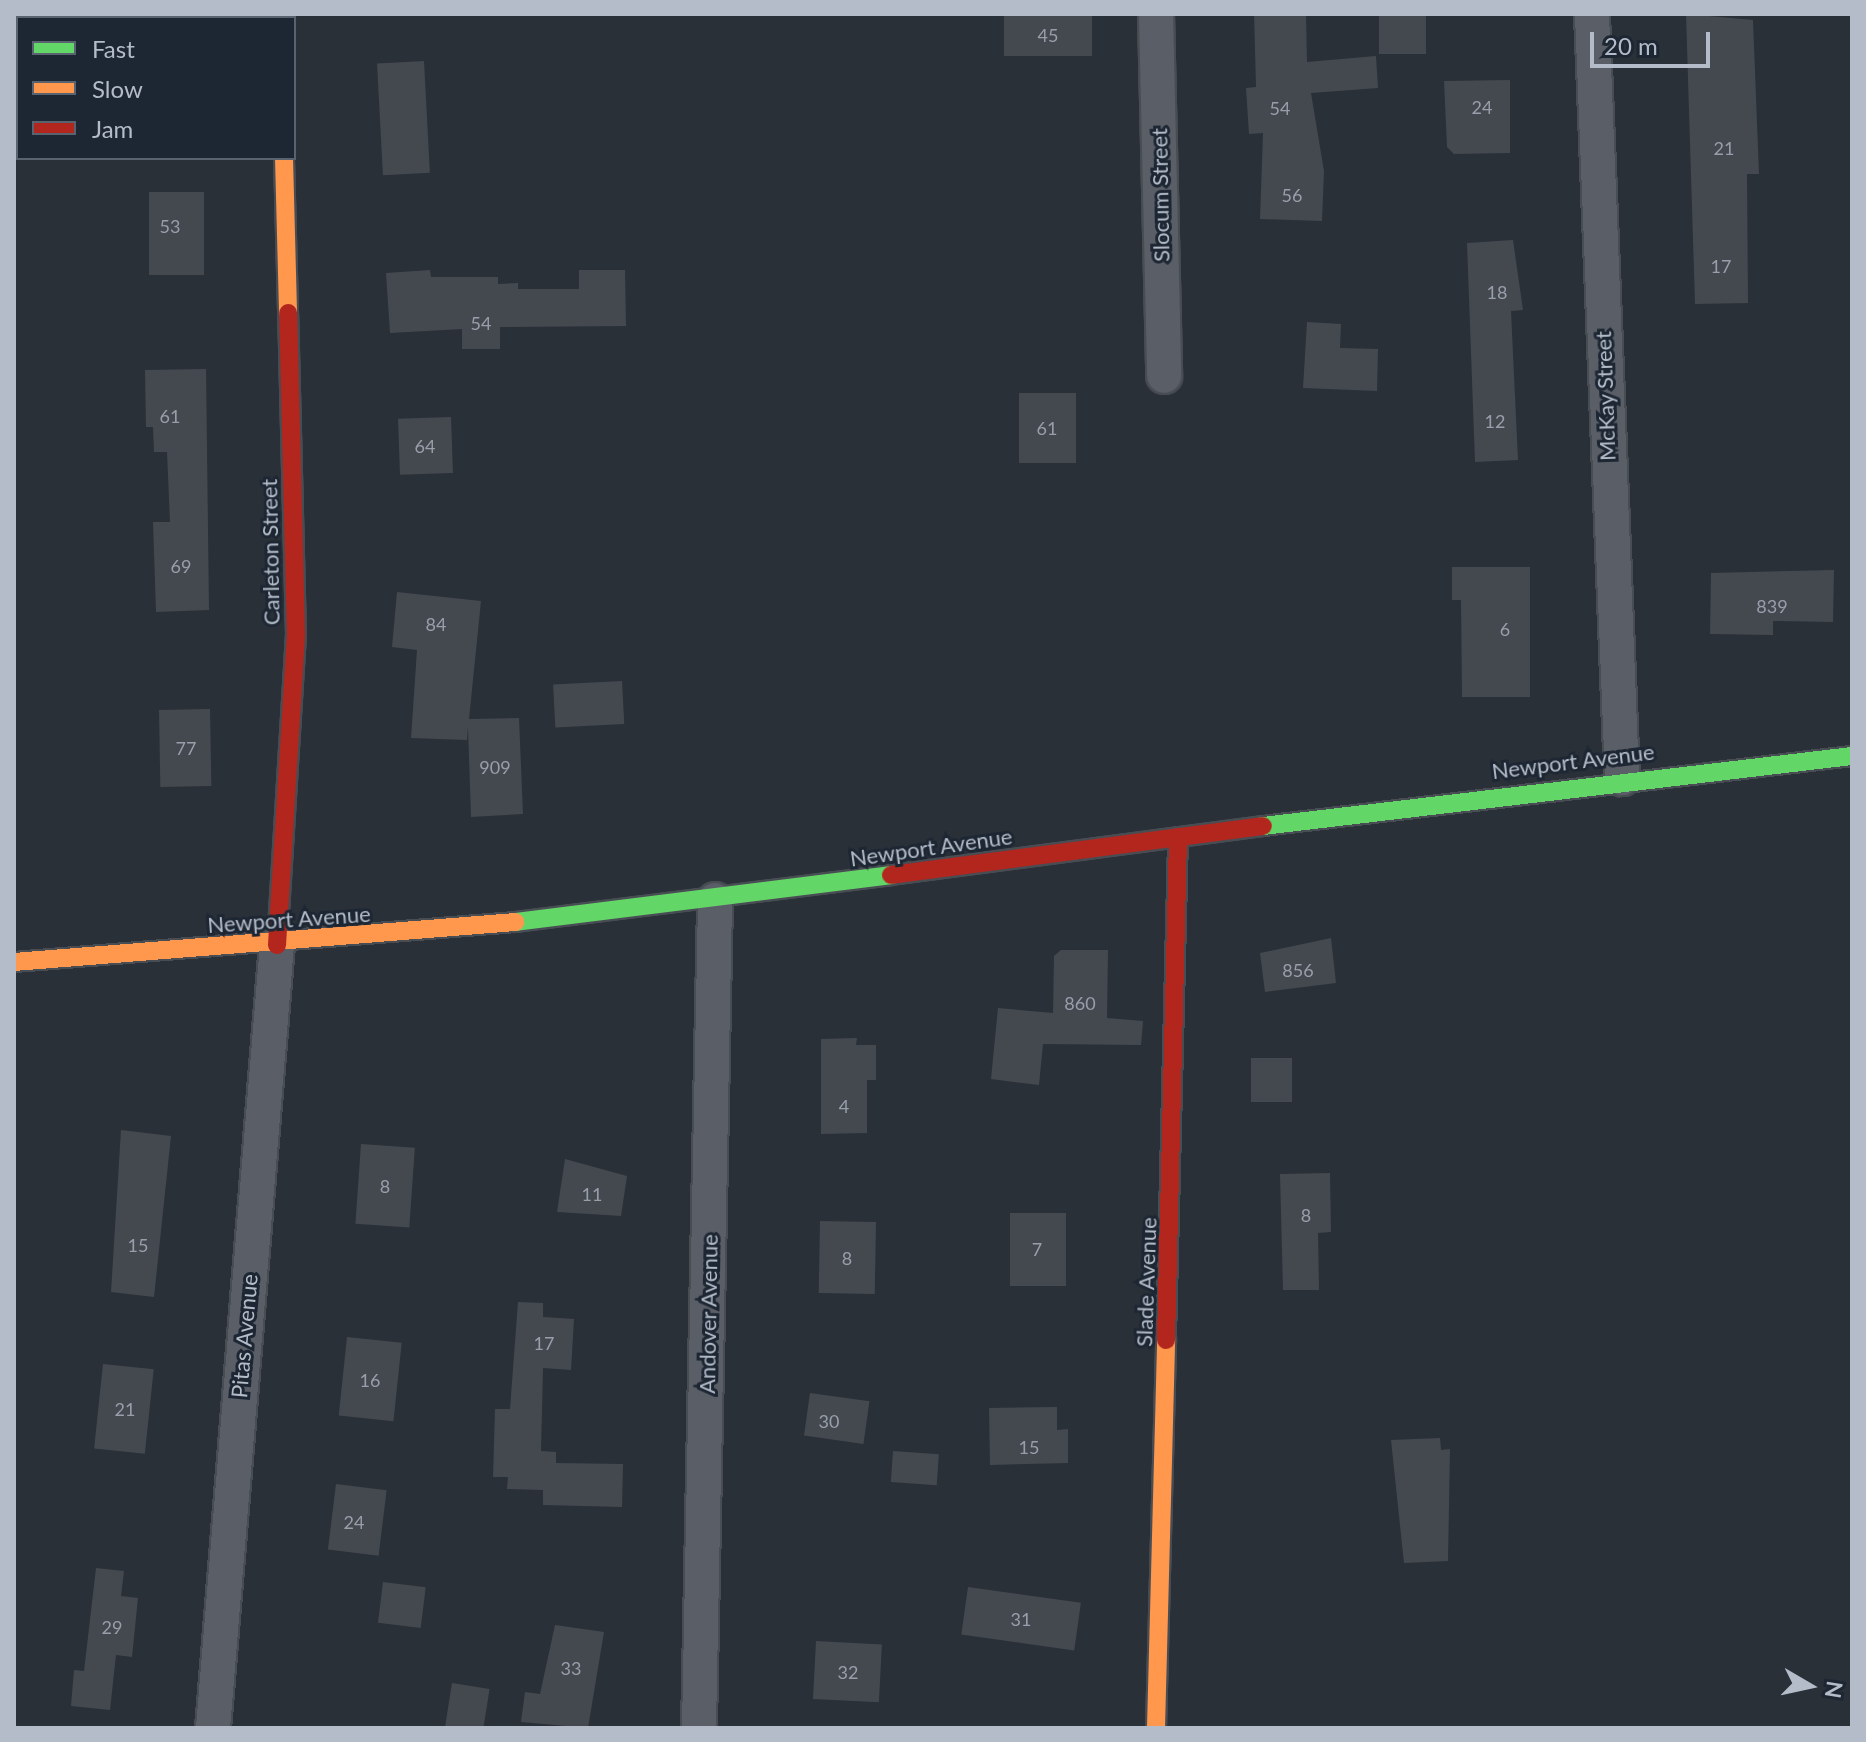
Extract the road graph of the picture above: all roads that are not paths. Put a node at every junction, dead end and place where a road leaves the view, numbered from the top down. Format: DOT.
graph roads {
  1 [pos="1156,14"];
  2 [pos="1592,14"];
  3 [pos="284,160"];
  4 [pos="1164,376"];
  5 [pos="1852,756"];
  6 [pos="1622,778"];
  7 [pos="1178,837"];
  8 [pos="715,900"];
  9 [pos="277,945"];
  10 [pos="14,962"];
  11 [pos="213,1728"];
  12 [pos="699,1728"];
  13 [pos="1156,1728"];
  1 -- 4 [label="street, Slocum Street"];
  2 -- 6 [label="street, McKay Street"];
  3 -- 9 [label="main road, Carleton Street"];
  5 -- 6 [label="main road, Newport Avenue"];
  6 -- 7 [label="main road, Newport Avenue"];
  7 -- 8 [label="main road, Newport Avenue"];
  7 -- 13 [label="main road, Slade Avenue"];
  8 -- 9 [label="main road, Newport Avenue"];
  8 -- 12 [label="street, Andover Avenue"];
  9 -- 10 [label="main road, Newport Avenue"];
  9 -- 11 [label="street, Pitas Avenue"];
}
